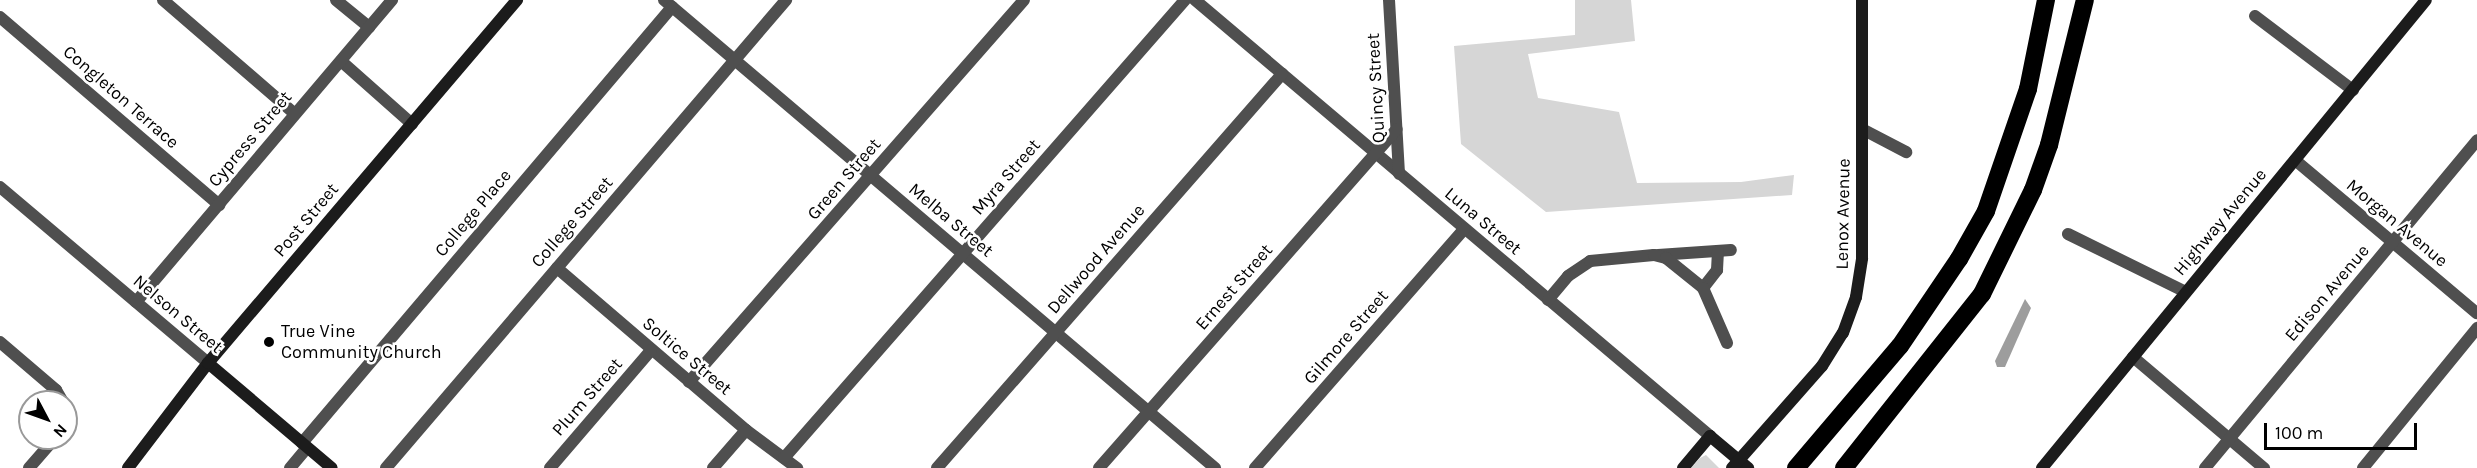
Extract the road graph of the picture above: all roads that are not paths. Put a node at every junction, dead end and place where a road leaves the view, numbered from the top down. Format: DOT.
graph roads {
  1 [pos="163,0"];
  2 [pos="336,0"];
  3 [pos="392,0"];
  4 [pos="518,0"];
  5 [pos="786,0"];
  6 [pos="1024,0"];
  7 [pos="1185,0"];
  8 [pos="1195,0"];
  9 [pos="1389,0"];
  10 [pos="1862,0"];
  11 [pos="2046,0"];
  12 [pos="2085,0"];
  13 [pos="2426,0"];
  14 [pos="668,3"];
  15 [pos="2255,16"];
  16 [pos="0,17"];
  17 [pos="369,27"];
  18 [pos="735,60"];
  19 [pos="341,61"];
  20 [pos="1282,74"];
  21 [pos="2353,90"];
  22 [pos="295,114"];
  23 [pos="412,124"];
  24 [pos="1397,129"];
  25 [pos="1862,129"];
  26 [pos="2477,140"];
  27 [pos="1906,152"];
  28 [pos="1375,153"];
  29 [pos="2295,160"];
  30 [pos="1400,174"];
  31 [pos="872,175"];
  32 [pos="0,187"];
  33 [pos="219,205"];
  34 [pos="1464,229"];
  35 [pos="2068,234"];
  36 [pos="2392,243"];
  37 [pos="1731,250"];
  38 [pos="1718,251"];
  39 [pos="963,253"];
  40 [pos="1654,255"];
  41 [pos="556,268"];
  42 [pos="1703,288"];
  43 [pos="2186,292"];
  44 [pos="1548,300"];
  45 [pos="136,302"];
  46 [pos="2477,313"];
  47 [pos="2477,328"];
  48 [pos="1056,332"];
  49 [pos="0,342"];
  50 [pos="1727,343"];
  51 [pos="651,350"];
  52 [pos="2133,357"];
  53 [pos="208,363"];
  54 [pos="689,382"];
  55 [pos="56,390"];
  56 [pos="1149,411"];
  57 [pos="746,430"];
  58 [pos="1710,436"];
  59 [pos="2230,438"];
  60 [pos="305,445"];
  61 [pos="45,450"];
  62 [pos="784,458"];
  63 [pos="1263,465"];
  64 [pos="1740,465"];
  65 [pos="1798,466"];
  66 [pos="29,468"];
  67 [pos="128,468"];
  68 [pos="290,468"];
  69 [pos="332,468"];
  70 [pos="386,468"];
  71 [pos="550,468"];
  72 [pos="713,468"];
  73 [pos="797,468"];
  74 [pos="937,468"];
  75 [pos="1099,468"];
  76 [pos="1215,468"];
  77 [pos="1683,468"];
  78 [pos="1844,468"];
  79 [pos="2042,468"];
  80 [pos="2205,468"];
  81 [pos="2264,468"];
  82 [pos="2363,468"];
  1 -- 22 [label="street"];
  2 -- 17 [label="street"];
  3 -- 17 [label="street, Cypress Street"];
  4 -- 23 [label="main road, Post Street"];
  5 -- 18 [label="street, College Street"];
  6 -- 31 [label="street, Green Street"];
  7 -- 39 [label="street, Myra Street"];
  8 -- 20 [label="street, Luna Street"];
  9 -- 24 [label="street, Quincy Street"];
  10 -- 25 [label="main road, Lenox Avenue"];
  11 -- 65 [label="highway"];
  12 -- 78 [label="highway"];
  13 -- 21 [label="main road, Highway Avenue"];
  14 -- 18 [label="street, Melba Street"];
  14 -- 60 [label="street, College Place"];
  15 -- 21 [label="street"];
  16 -- 33 [label="street, Congleton Terrace"];
  17 -- 19 [label="street, Cypress Street"];
  18 -- 31 [label="street, Melba Street"];
  18 -- 41 [label="street, College Street"];
  19 -- 22 [label="street, Cypress Street"];
  19 -- 23 [label="street"];
  20 -- 28 [label="street, Luna Street"];
  20 -- 48 [label="street, Dellwood Avenue"];
  21 -- 29 [label="main road, Highway Avenue"];
  22 -- 33 [label="street, Cypress Street"];
  23 -- 53 [label="main road, Post Street"];
  24 -- 28 [label="street, Ernest Street"];
  24 -- 30 [label="street, Quincy Street"];
  25 -- 27 [label="street"];
  25 -- 64 [label="main road, Lenox Avenue"];
  26 -- 36 [label="street, Edison Avenue"];
  28 -- 30 [label="street, Luna Street"];
  28 -- 56 [label="street, Ernest Street"];
  29 -- 36 [label="street, Morgan Avenue"];
  29 -- 43 [label="main road, Highway Avenue"];
  30 -- 34 [label="street, Luna Street"];
  31 -- 39 [label="street, Melba Street"];
  31 -- 54 [label="street, Green Street"];
  32 -- 45 [label="street, Nelson Street"];
  33 -- 45 [label="street, Cypress Street"];
  34 -- 44 [label="street, Luna Street"];
  34 -- 63 [label="street, Gilmore Street"];
  35 -- 43 [label="street"];
  36 -- 46 [label="street, Morgan Avenue"];
  36 -- 59 [label="street, Edison Avenue"];
  37 -- 38 [label="street"];
  38 -- 40 [label="street"];
  38 -- 42 [label="street"];
  39 -- 48 [label="street, Melba Street"];
  39 -- 62 [label="street, Myra Street"];
  40 -- 42 [label="street"];
  40 -- 44 [label="street"];
  41 -- 51 [label="street, Soltice Street"];
  41 -- 70 [label="street, College Street"];
  42 -- 50 [label="street"];
  43 -- 52 [label="main road, Highway Avenue"];
  44 -- 58 [label="street, Luna Street"];
  45 -- 53 [label="street, Nelson Street"];
  47 -- 82 [label="street"];
  48 -- 56 [label="street, Melba Street"];
  48 -- 74 [label="street, Dellwood Avenue"];
  49 -- 55 [label="street"];
  51 -- 54 [label="street, Soltice Street"];
  51 -- 71 [label="street, Plum Street"];
  52 -- 59 [label="street"];
  52 -- 79 [label="main road, Highway Avenue"];
  53 -- 60 [label="main road, Nelson Street"];
  53 -- 67 [label="main road, Post Street"];
  54 -- 57 [label="street, Soltice Street"];
  56 -- 75 [label="street, Ernest Street"];
  56 -- 76 [label="street, Melba Street"];
  57 -- 62 [label="street, Soltice Street"];
  57 -- 72 [label="street"];
  58 -- 64 [label="main road, Luna Street"];
  58 -- 77 [label="main road"];
  59 -- 80 [label="street, Edison Avenue"];
  59 -- 81 [label="street"];
  60 -- 68 [label="street"];
  60 -- 69 [label="main road, Nelson Street"];
  61 -- 66 [label="street"];
  62 -- 73 [label="street, Soltice Street"];
}
